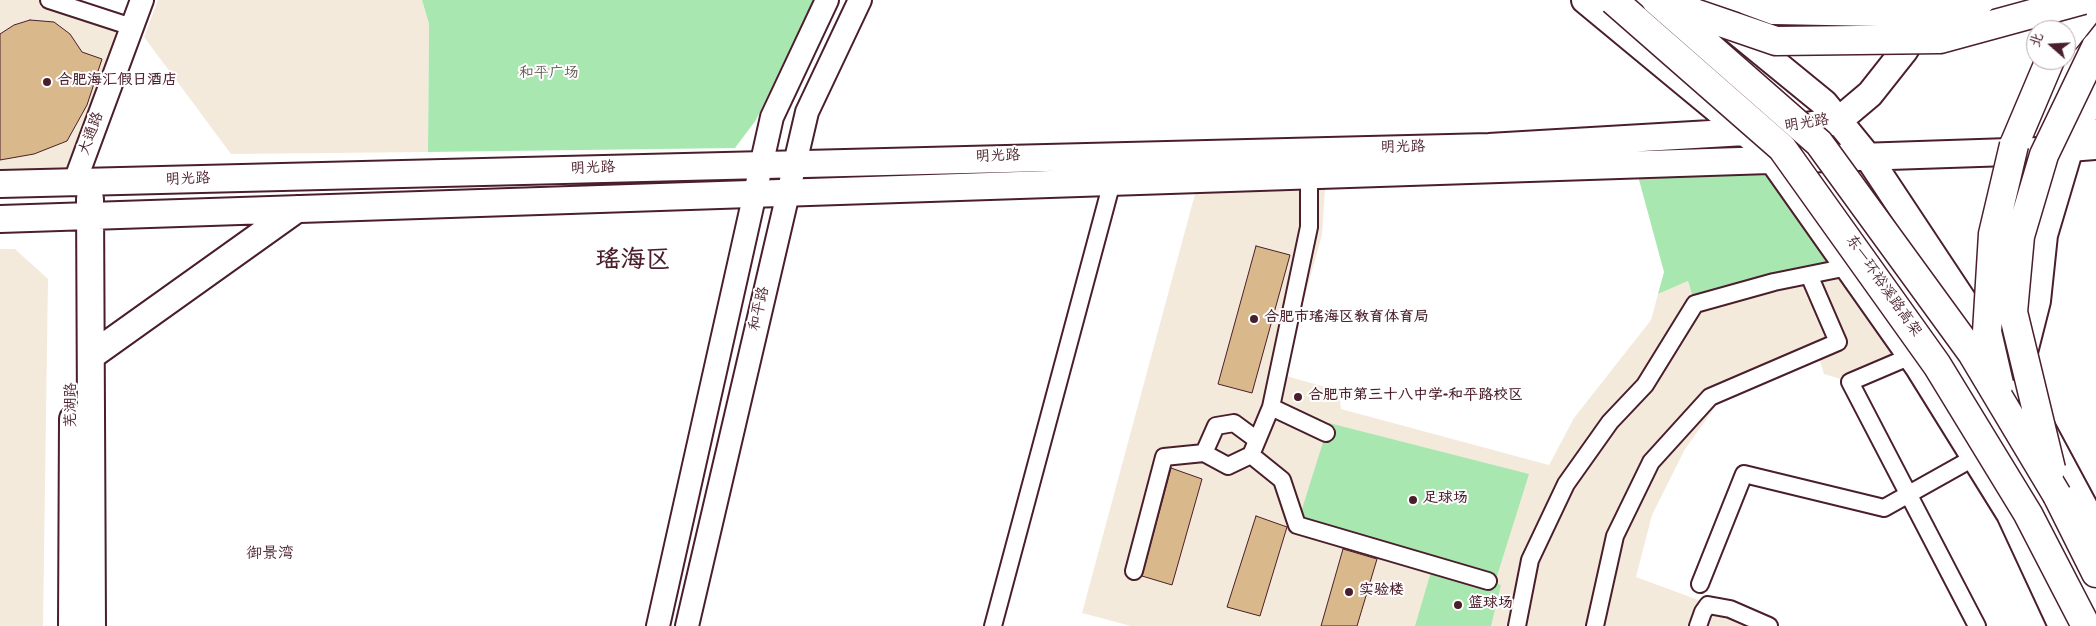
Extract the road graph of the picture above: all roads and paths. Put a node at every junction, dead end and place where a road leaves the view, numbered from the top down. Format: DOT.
graph roads {
  1 [pos="49,0"];
  2 [pos="142,0"];
  3 [pos="158,0"];
  4 [pos="827,0"];
  5 [pos="860,0"];
  6 [pos="1584,0"];
  7 [pos="1613,0"];
  8 [pos="1657,0"];
  9 [pos="1698,0"];
  10 [pos="1747,0"];
  11 [pos="1936,0"];
  12 [pos="1981,0"];
  13 [pos="2083,0"];
  14 [pos="2096,0"];
  15 [pos="2076,25"];
  16 [pos="132,26"];
  17 [pos="2096,47"];
  18 [pos="2046,70"];
  19 [pos="2096,90"];
  20 [pos="1838,120"];
  21 [pos="1744,132"];
  22 [pos="2080,138"];
  23 [pos="2096,148"];
  24 [pos="1868,157"];
  25 [pos="1773,160"];
  26 [pos="794,164"];
  27 [pos="761,165"];
  28 [pos="1310,176"];
  29 [pos="1112,182"];
  30 [pos="0,184"];
  31 [pos="82,184"];
  32 [pos="788,193"];
  33 [pos="755,194"];
  34 [pos="297,209"];
  35 [pos="82,216"];
  36 [pos="0,219"];
  37 [pos="1848,267"];
  38 [pos="1809,275"];
  39 [pos="91,356"];
  40 [pos="1911,356"];
  41 [pos="2017,382"];
  42 [pos="1270,407"];
  43 [pos="1326,433"];
  44 [pos="1254,448"];
  45 [pos="1204,453"];
  46 [pos="1974,457"];
  47 [pos="1908,494"];
  48 [pos="2057,495"];
  49 [pos="2028,514"];
  50 [pos="2096,529"];
  51 [pos="1134,571"];
  52 [pos="2096,573"];
  53 [pos="1488,581"];
  54 [pos="1700,584"];
  55 [pos="72,626"];
  56 [pos="92,626"];
  57 [pos="658,626"];
  58 [pos="687,626"];
  59 [pos="993,626"];
  60 [pos="1517,626"];
  61 [pos="1595,626"];
  62 [pos="1698,626"];
  63 [pos="1769,626"];
  64 [pos="1977,626"];
  65 [pos="2062,626"];
  66 [pos="2086,626"];
  1 -- 16 [label="street"];
  2 -- 16 [label="main road, 大通路"];
  3 -- 31 [label="main road, 大通路"];
  4 -- 27 [label="main road, 和平路"];
  5 -- 26 [label="main road, 和平路"];
  6 -- 21 [label="main road"];
  7 -- 49 [label="highway, 东一环裕溪路高架, bridge"];
  8 -- 13 [label="highway, bridge"];
  8 -- 48 [label="highway, bridge"];
  9 -- 20 [label="main road"];
  10 -- 12 [label="highway, bridge"];
  11 -- 20 [label="main road, 明光路"];
  14 -- 15 [label="highway"];
  16 -- 31 [label="main road, 大通路"];
  17 -- 48 [label="highway, bridge"];
  18 -- 49 [label="highway, bridge"];
  19 -- 22 [label="main road"];
  20 -- 21 [label="main road, 明光路"];
  20 -- 24 [label="main road"];
  21 -- 25 [label="main road"];
  21 -- 26 [label="main road, 明光路"];
  22 -- 23 [label="main road"];
  22 -- 24 [label="main road, 明光路"];
  22 -- 41 [label="main road"];
  24 -- 25 [label="main road, 明光路"];
  24 -- 41 [label="main road"];
  25 -- 28 [label="main road, 明光路"];
  25 -- 37 [label="main road"];
  26 -- 27 [label="main road, 明光路"];
  26 -- 32 [label="main road, 和平路"];
  27 -- 31 [label="main road, 明光路"];
  27 -- 33 [label="main road, 和平路"];
  28 -- 29 [label="main road, 明光路"];
  28 -- 42 [label="street"];
  29 -- 32 [label="main road, 明光路"];
  29 -- 59 [label="street"];
  30 -- 31 [label="main road, 明光路"];
  31 -- 35 [label="main road, 芜湖路"];
  32 -- 33 [label="main road, 明光路"];
  32 -- 58 [label="main road, 和平路"];
  33 -- 34 [label="main road, 明光路"];
  33 -- 57 [label="main road, 和平路"];
  34 -- 35 [label="main road, 明光路"];
  34 -- 39 [label="main road"];
  35 -- 36 [label="main road, 明光路"];
  35 -- 39 [label="main road, 芜湖路"];
  35 -- 55 [label="main road, 芜湖路"];
  37 -- 38 [label="street"];
  37 -- 40 [label="main road"];
  38 -- 60 [label="street"];
  38 -- 61 [label="street"];
  39 -- 56 [label="main road, 芜湖路"];
  40 -- 46 [label="main road"];
  40 -- 47 [label="street"];
  41 -- 50 [label="main road"];
  42 -- 43 [label="street"];
  42 -- 44 [label="street"];
  44 -- 45 [label="street"];
  44 -- 45 [label="street"];
  44 -- 53 [label="street"];
  45 -- 51 [label="street"];
  46 -- 47 [label="street"];
  46 -- 65 [label="main road"];
  47 -- 54 [label="street"];
  47 -- 64 [label="street"];
  48 -- 52 [label="highway"];
  49 -- 66 [label="highway, 东一环裕溪路高架, bridge"];
  62 -- 63 [label="street"];
}
